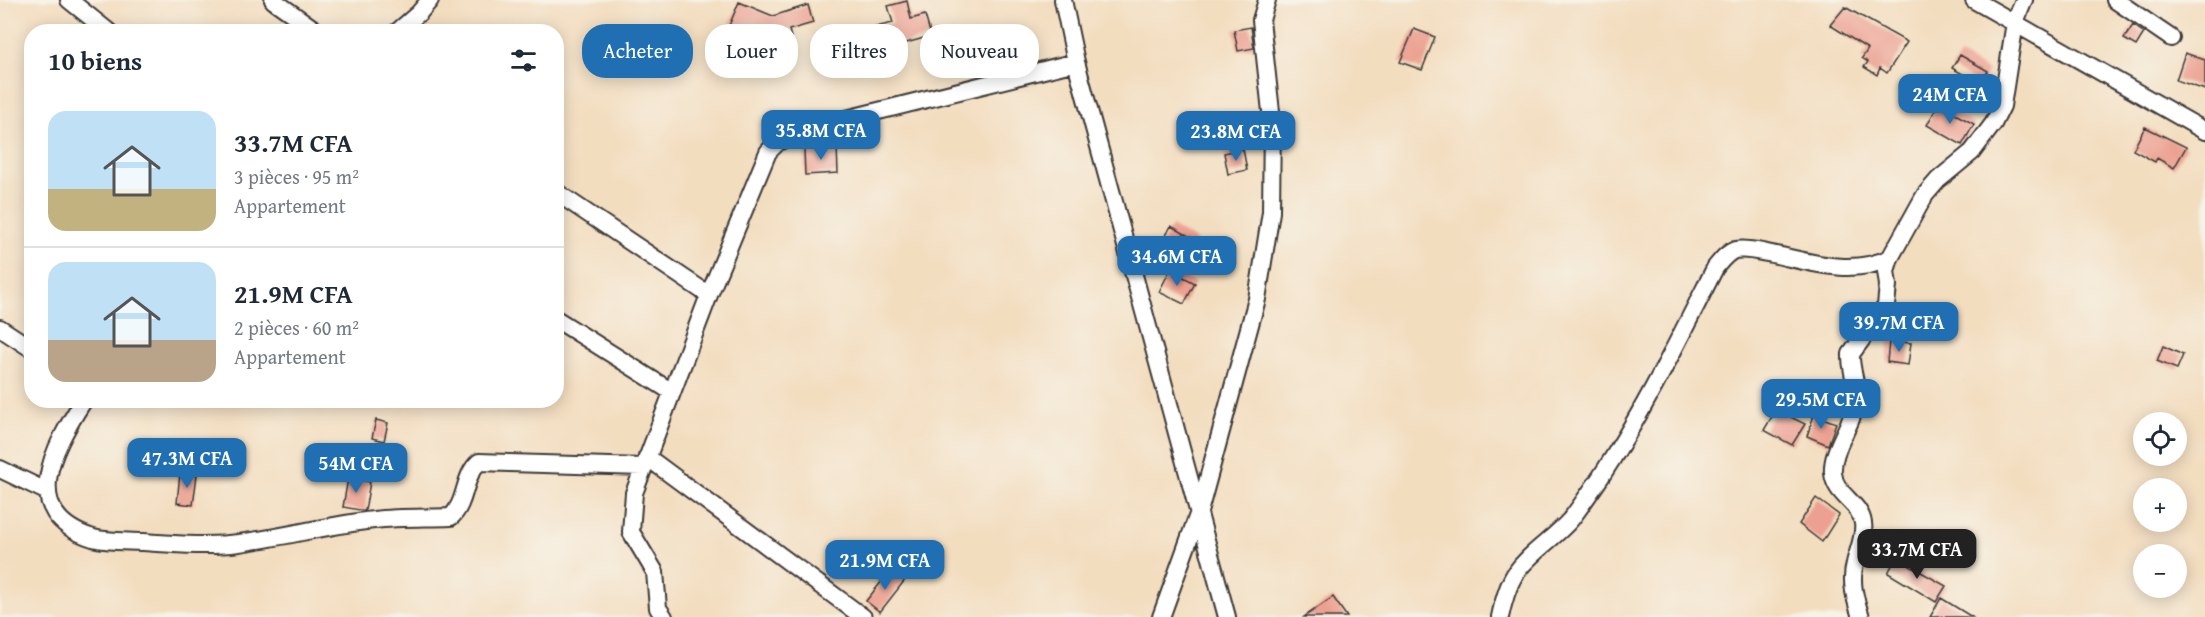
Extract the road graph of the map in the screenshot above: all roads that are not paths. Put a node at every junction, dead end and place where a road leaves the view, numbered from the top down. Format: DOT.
graph roads {
  1 [pos="69,0"];
  2 [pos="273,0"];
  3 [pos="430,0"];
  4 [pos="1063,0"];
  5 [pos="1267,0"];
  6 [pos="1974,0"];
  7 [pos="2024,0"];
  8 [pos="2115,0"];
  9 [pos="2015,22"];
  10 [pos="99,24"];
  11 [pos="307,24"];
  12 [pos="406,24"];
  13 [pos="2170,38"];
  14 [pos="1076,63"];
  15 [pos="2205,131"];
  16 [pos="564,197"];
  17 [pos="1890,258"];
  18 [pos="709,296"];
  19 [pos="564,325"];
  20 [pos="0,328"];
  21 [pos="24,344"];
  22 [pos="672,392"];
  23 [pos="79,408"];
  24 [pos="645,462"];
  25 [pos="0,470"];
  26 [pos="48,492"];
  27 [pos="1199,512"];
  28 [pos="664,617"];
  29 [pos="863,617"];
  30 [pos="1161,617"];
  31 [pos="1227,617"];
  32 [pos="1500,617"];
  33 [pos="1860,617"];
  1 -- 10 [label="street"];
  2 -- 11 [label="street"];
  3 -- 12 [label="street"];
  4 -- 14 [label="street"];
  5 -- 27 [label="street"];
  6 -- 9 [label="street"];
  7 -- 9 [label="street"];
  8 -- 13 [label="street"];
  9 -- 15 [label="street"];
  9 -- 17 [label="street"];
  14 -- 18 [label="street"];
  14 -- 27 [label="street"];
  16 -- 18 [label="street"];
  17 -- 32 [label="street"];
  17 -- 33 [label="street"];
  18 -- 22 [label="street"];
  19 -- 22 [label="street"];
  20 -- 21 [label="street"];
  22 -- 24 [label="street"];
  23 -- 26 [label="street"];
  24 -- 26 [label="street"];
  24 -- 28 [label="street"];
  24 -- 29 [label="street"];
  25 -- 26 [label="street"];
  27 -- 30 [label="street"];
  27 -- 31 [label="street"];
}
